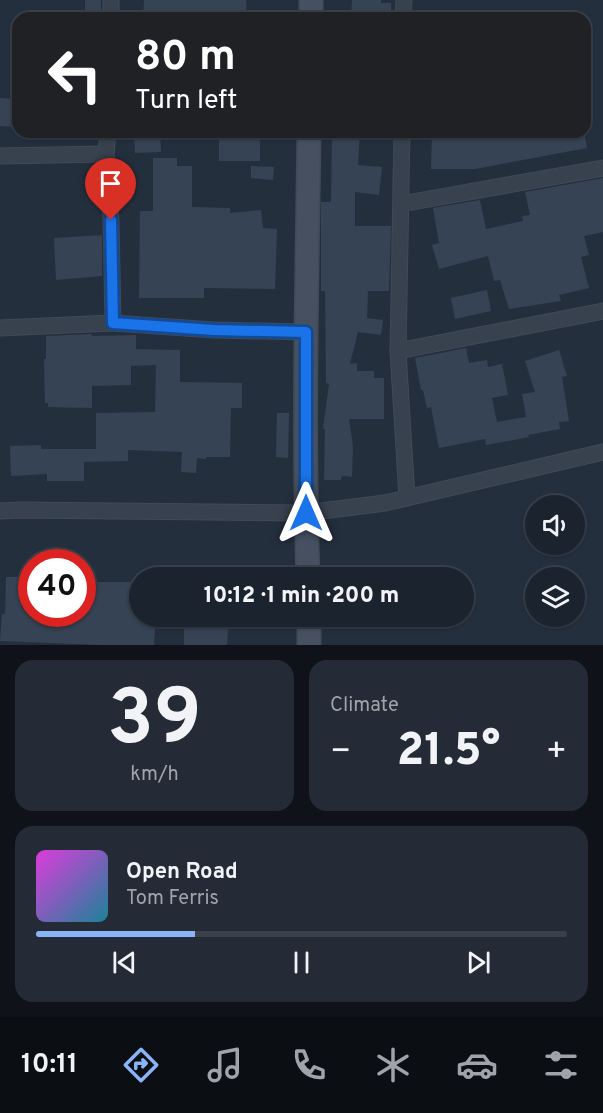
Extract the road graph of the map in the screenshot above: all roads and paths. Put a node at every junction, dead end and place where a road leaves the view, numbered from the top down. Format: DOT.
graph roads {
  1 [pos="107,138"];
  2 [pos="309,138"];
  3 [pos="402,138"];
  4 [pos="106,154"];
  5 [pos="0,156"];
  6 [pos="603,168"];
  7 [pos="401,204"];
  8 [pos="603,311"];
  9 [pos="113,323"];
  10 [pos="0,328"];
  11 [pos="306,332"];
  12 [pos="398,351"];
  13 [pos="603,452"];
  14 [pos="407,498"];
  15 [pos="0,511"];
  16 [pos="306,513"];
  17 [pos="308,567"];
  18 [pos="309,627"];
  19 [pos="309,645"];
  1 -- 4 [label="street"];
  2 -- 11 [label="street"];
  3 -- 7 [label="street"];
  4 -- 5 [label="street"];
  4 -- 9 [label="street"];
  6 -- 7 [label="street"];
  7 -- 12 [label="street"];
  8 -- 12 [label="street"];
  9 -- 10 [label="street"];
  9 -- 11 [label="street"];
  11 -- 16 [label="street"];
  12 -- 14 [label="street"];
  13 -- 14 [label="street"];
  14 -- 16 [label="street"];
  15 -- 16 [label="street"];
  16 -- 17 [label="street"];
  18 -- 19 [label="street"];
}
